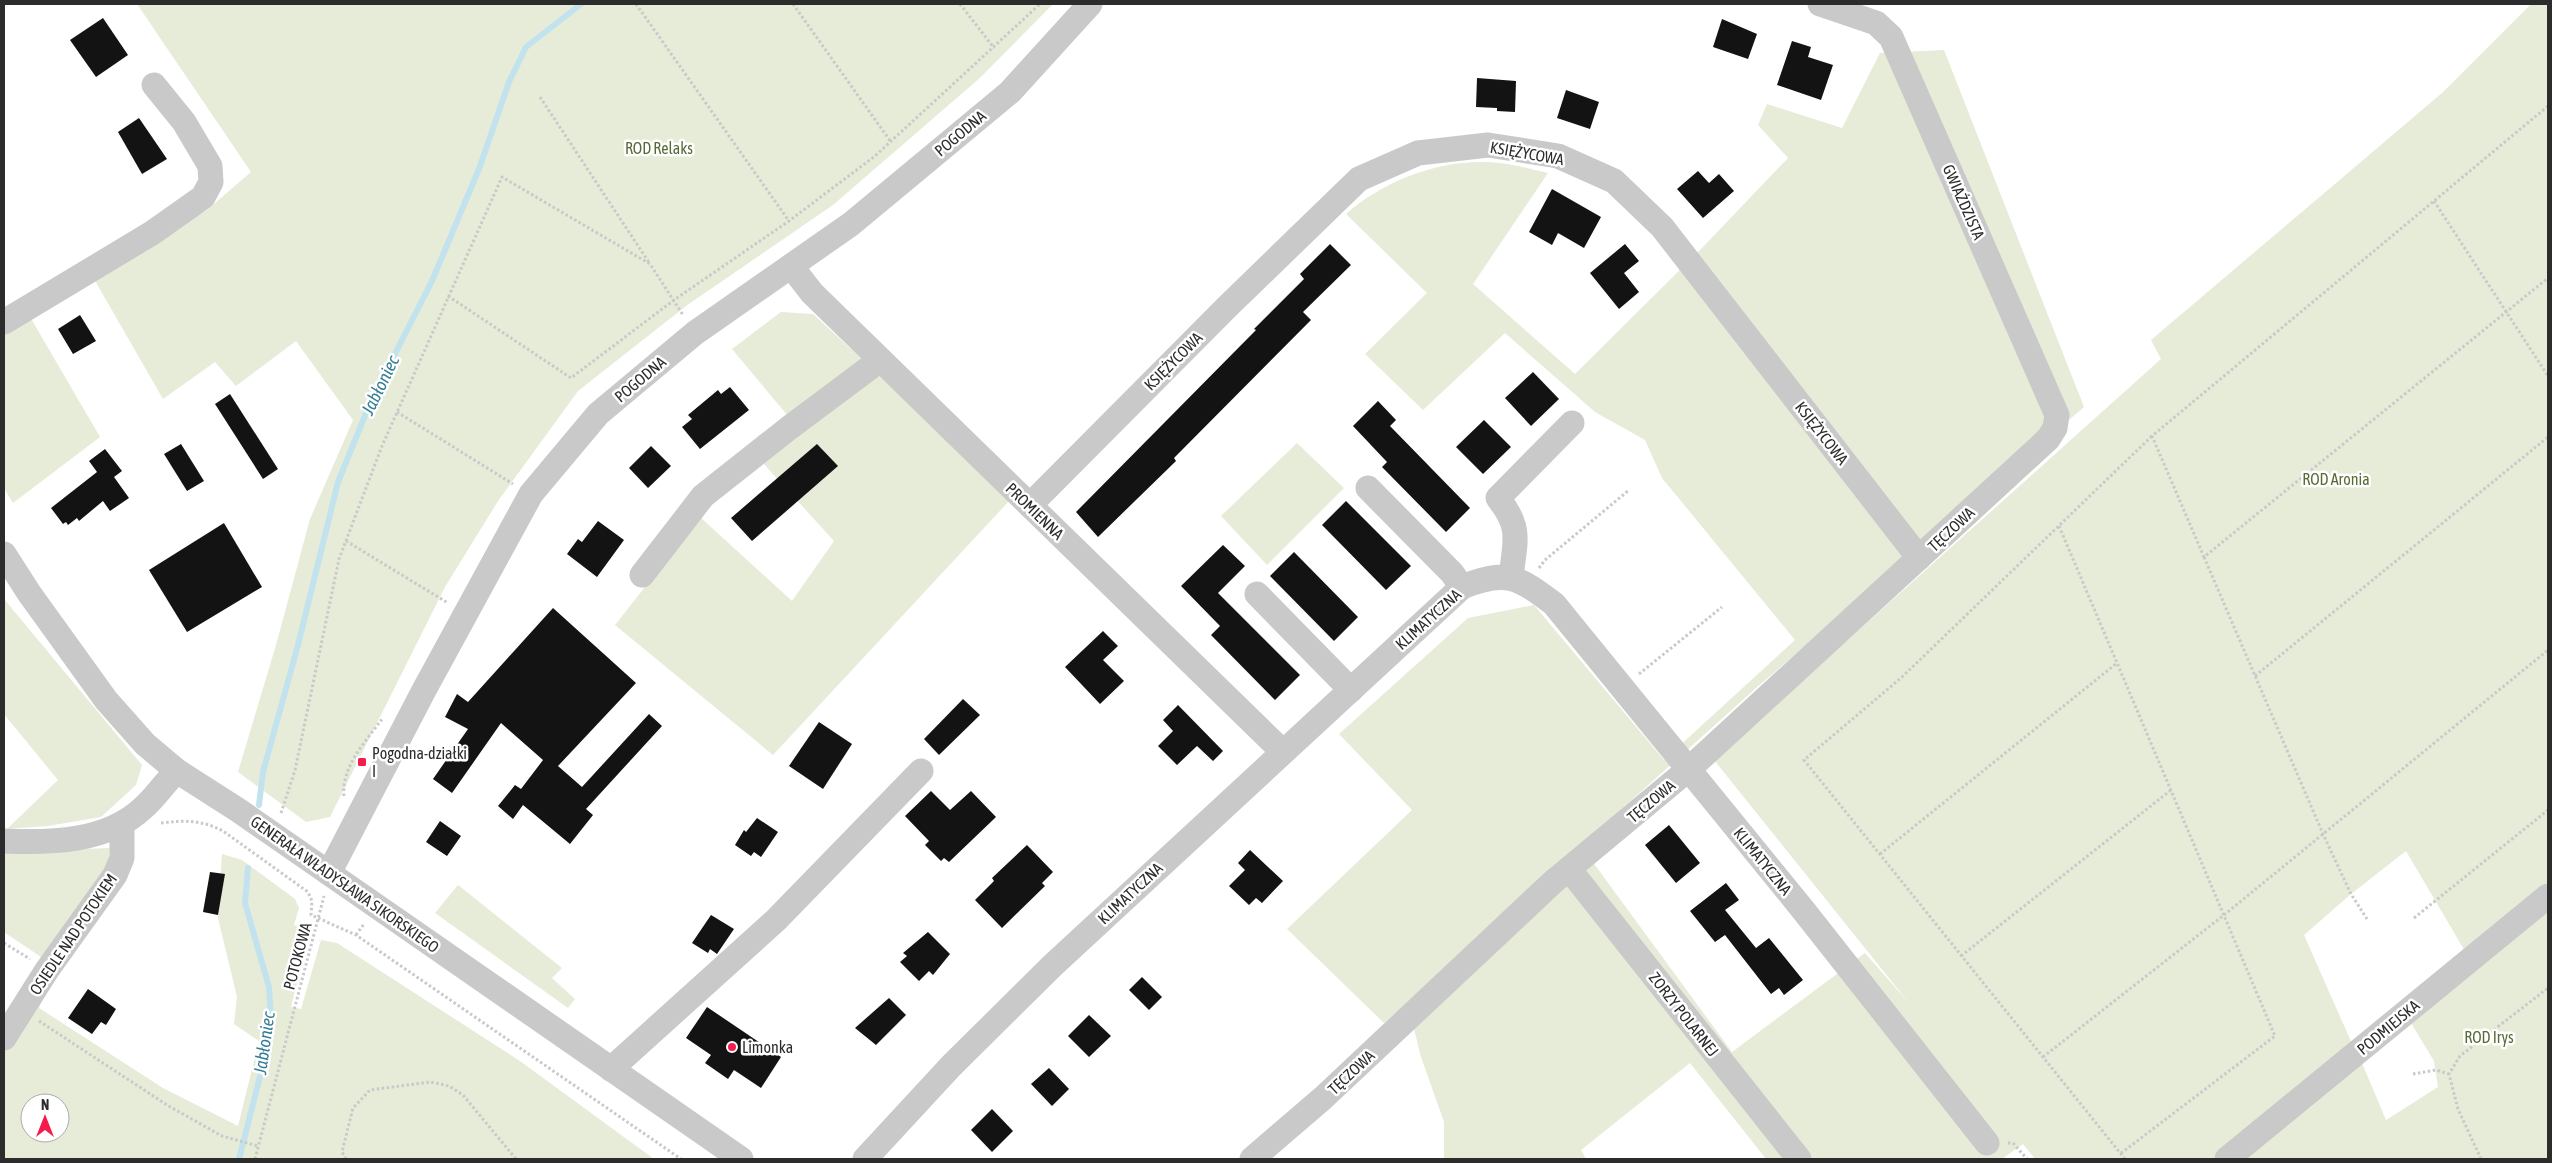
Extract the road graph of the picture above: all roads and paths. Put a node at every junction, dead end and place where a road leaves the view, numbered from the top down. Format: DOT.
graph roads {
  1 [pos="636,4"];
  2 [pos="793,4"];
  3 [pos="960,4"];
  4 [pos="1040,4"];
  5 [pos="1090,4"];
  6 [pos="1820,4"];
  7 [pos="994,48"];
  8 [pos="154,86"];
  9 [pos="540,97"];
  10 [pos="2548,106"];
  11 [pos="891,142"];
  12 [pos="2434,201"];
  13 [pos="789,221"];
  14 [pos="650,264"];
  15 [pos="791,266"];
  16 [pos="2548,278"];
  17 [pos="448,296"];
  18 [pos="674,300"];
  19 [pos="2507,312"];
  20 [pos="4,322"];
  21 [pos="694,333"];
  22 [pos="880,360"];
  23 [pos="2548,376"];
  24 [pos="397,412"];
  25 [pos="1572,423"];
  26 [pos="2152,436"];
  27 [pos="2548,437"];
  28 [pos="2048,439"];
  29 [pos="1368,488"];
  30 [pos="1629,490"];
  31 [pos="531,494"];
  32 [pos="1030,505"];
  33 [pos="2059,526"];
  34 [pos="346,541"];
  35 [pos="4,554"];
  36 [pos="2204,557"];
  37 [pos="1919,558"];
  38 [pos="642,575"];
  39 [pos="1518,581"];
  40 [pos="1462,587"];
  41 [pos="1257,594"];
  42 [pos="1722,607"];
  43 [pos="467,614"];
  44 [pos="2548,650"];
  45 [pos="2117,663"];
  46 [pos="2255,676"];
  47 [pos="1623,687"];
  48 [pos="1351,690"];
  49 [pos="1283,752"];
  50 [pos="1689,769"];
  51 [pos="177,771"];
  52 [pos="921,771"];
  53 [pos="2171,790"];
  54 [pos="2548,810"];
  55 [pos="131,818"];
  56 [pos="2323,834"];
  57 [pos="274,835"];
  58 [pos="4,841"];
  59 [pos="1880,854"];
  60 [pos="1569,869"];
  61 [pos="329,873"];
  62 [pos="2548,896"];
  63 [pos="2224,915"];
  64 [pos="320,918"];
  65 [pos="2414,918"];
  66 [pos="2367,919"];
  67 [pos="4,943"];
  68 [pos="1962,956"];
  69 [pos="47,970"];
  70 [pos="2548,988"];
  71 [pos="22,1010"];
  72 [pos="4,1038"];
  73 [pos="2043,1058"];
  74 [pos="611,1069"];
  75 [pos="2414,1074"];
  76 [pos="2449,1074"];
  77 [pos="1987,1143"];
  78 [pos="258,1146"];
  79 [pos="2120,1154"];
  80 [pos="255,1159"];
  81 [pos="346,1159"];
  82 [pos="516,1159"];
  83 [pos="681,1159"];
  84 [pos="741,1159"];
  85 [pos="866,1159"];
  86 [pos="1252,1159"];
  87 [pos="1799,1159"];
  88 [pos="2125,1159"];
  89 [pos="2227,1159"];
  90 [pos="2481,1159"];
  1 -- 13 [label="path"];
  2 -- 11 [label="path"];
  3 -- 7 [label="path"];
  4 -- 7 [label="path"];
  5 -- 15 [label="street, POGODNA"];
  6 -- 28 [label="street, GWIAŹDZISTA"];
  7 -- 11 [label="path"];
  8 -- 20 [label="street"];
  9 -- 14 [label="path"];
  10 -- 12 [label="path"];
  11 -- 13 [label="path"];
  12 -- 19 [label="path"];
  12 -- 26 [label="path"];
  13 -- 18 [label="path"];
  14 -- 17 [label="path"];
  14 -- 18 [label="path"];
  15 -- 21 [label="street, POGODNA"];
  15 -- 22 [label="street, PROMIENNA"];
  16 -- 19 [label="path"];
  17 -- 18 [label="path"];
  17 -- 24 [label="path"];
  18 -- 21 [label="path"];
  19 -- 23 [label="path"];
  19 -- 36 [label="path"];
  21 -- 31 [label="street, POGODNA"];
  22 -- 32 [label="street, PROMIENNA"];
  22 -- 38 [label="street"];
  24 -- 31 [label="path"];
  24 -- 34 [label="path"];
  25 -- 39 [label="street"];
  26 -- 33 [label="path"];
  26 -- 36 [label="path"];
  27 -- 46 [label="path"];
  28 -- 37 [label="street, TĘCZOWA"];
  29 -- 40 [label="street"];
  30 -- 39 [label="path"];
  31 -- 43 [label="street, POGODNA"];
  32 -- 37 [label="street, KSIĘŻYCOWA"];
  32 -- 49 [label="street, PROMIENNA"];
  33 -- 45 [label="path"];
  33 -- 59 [label="path"];
  34 -- 43 [label="path"];
  34 -- 57 [label="path"];
  35 -- 51 [label="street, GENERAŁA WŁADYSŁAWA SIKORSKIEGO"];
  36 -- 46 [label="path"];
  37 -- 50 [label="street, TĘCZOWA"];
  39 -- 40 [label="street, KLIMATYCZNA"];
  39 -- 47 [label="street, KLIMATYCZNA"];
  40 -- 48 [label="street, KLIMATYCZNA"];
  41 -- 48 [label="street"];
  42 -- 47 [label="path"];
  43 -- 61 [label="street, POGODNA"];
  44 -- 56 [label="path"];
  45 -- 53 [label="path"];
  45 -- 59 [label="path"];
  46 -- 56 [label="path"];
  47 -- 50 [label="street, KLIMATYCZNA"];
  48 -- 49 [label="street, KLIMATYCZNA"];
  49 -- 85 [label="street, KLIMATYCZNA"];
  50 -- 60 [label="street, TĘCZOWA"];
  50 -- 77 [label="street, KLIMATYCZNA"];
  51 -- 55 [label="street"];
  51 -- 57 [label="street, GENERAŁA WŁADYSŁAWA SIKORSKIEGO"];
  52 -- 74 [label="street"];
  53 -- 63 [label="path"];
  53 -- 68 [label="path"];
  54 -- 65 [label="path"];
  55 -- 58 [label="street"];
  55 -- 64 [label="path"];
  55 -- 69 [label="street, OSIEDLE NAD POTOKIEM"];
  56 -- 63 [label="path"];
  56 -- 66 [label="path"];
  57 -- 61 [label="street, GENERAŁA WŁADYSŁAWA SIKORSKIEGO"];
  59 -- 68 [label="path"];
  60 -- 86 [label="street, TĘCZOWA"];
  60 -- 87 [label="street, ZORZY POLARNEJ"];
  61 -- 64 [label="path, POTOKOWA"];
  61 -- 74 [label="street, GENERAŁA WŁADYSŁAWA SIKORSKIEGO"];
  62 -- 89 [label="street, PODMIEJSKA"];
  63 -- 73 [label="path"];
  63 -- 79 [label="path"];
  64 -- 78 [label="path, POTOKOWA"];
  64 -- 83 [label="path"];
  67 -- 69 [label="path"];
  68 -- 73 [label="path"];
  69 -- 71 [label="street, OSIEDLE NAD POTOKIEM"];
  70 -- 76 [label="path"];
  71 -- 72 [label="street, OSIEDLE NAD POTOKIEM"];
  71 -- 78 [label="path"];
  73 -- 79 [label="path"];
  74 -- 84 [label="street, GENERAŁA WŁADYSŁAWA SIKORSKIEGO"];
  75 -- 76 [label="path"];
  76 -- 90 [label="path"];
  78 -- 80 [label="path, POTOKOWA"];
  79 -- 88 [label="path"];
  81 -- 82 [label="path"];
}
